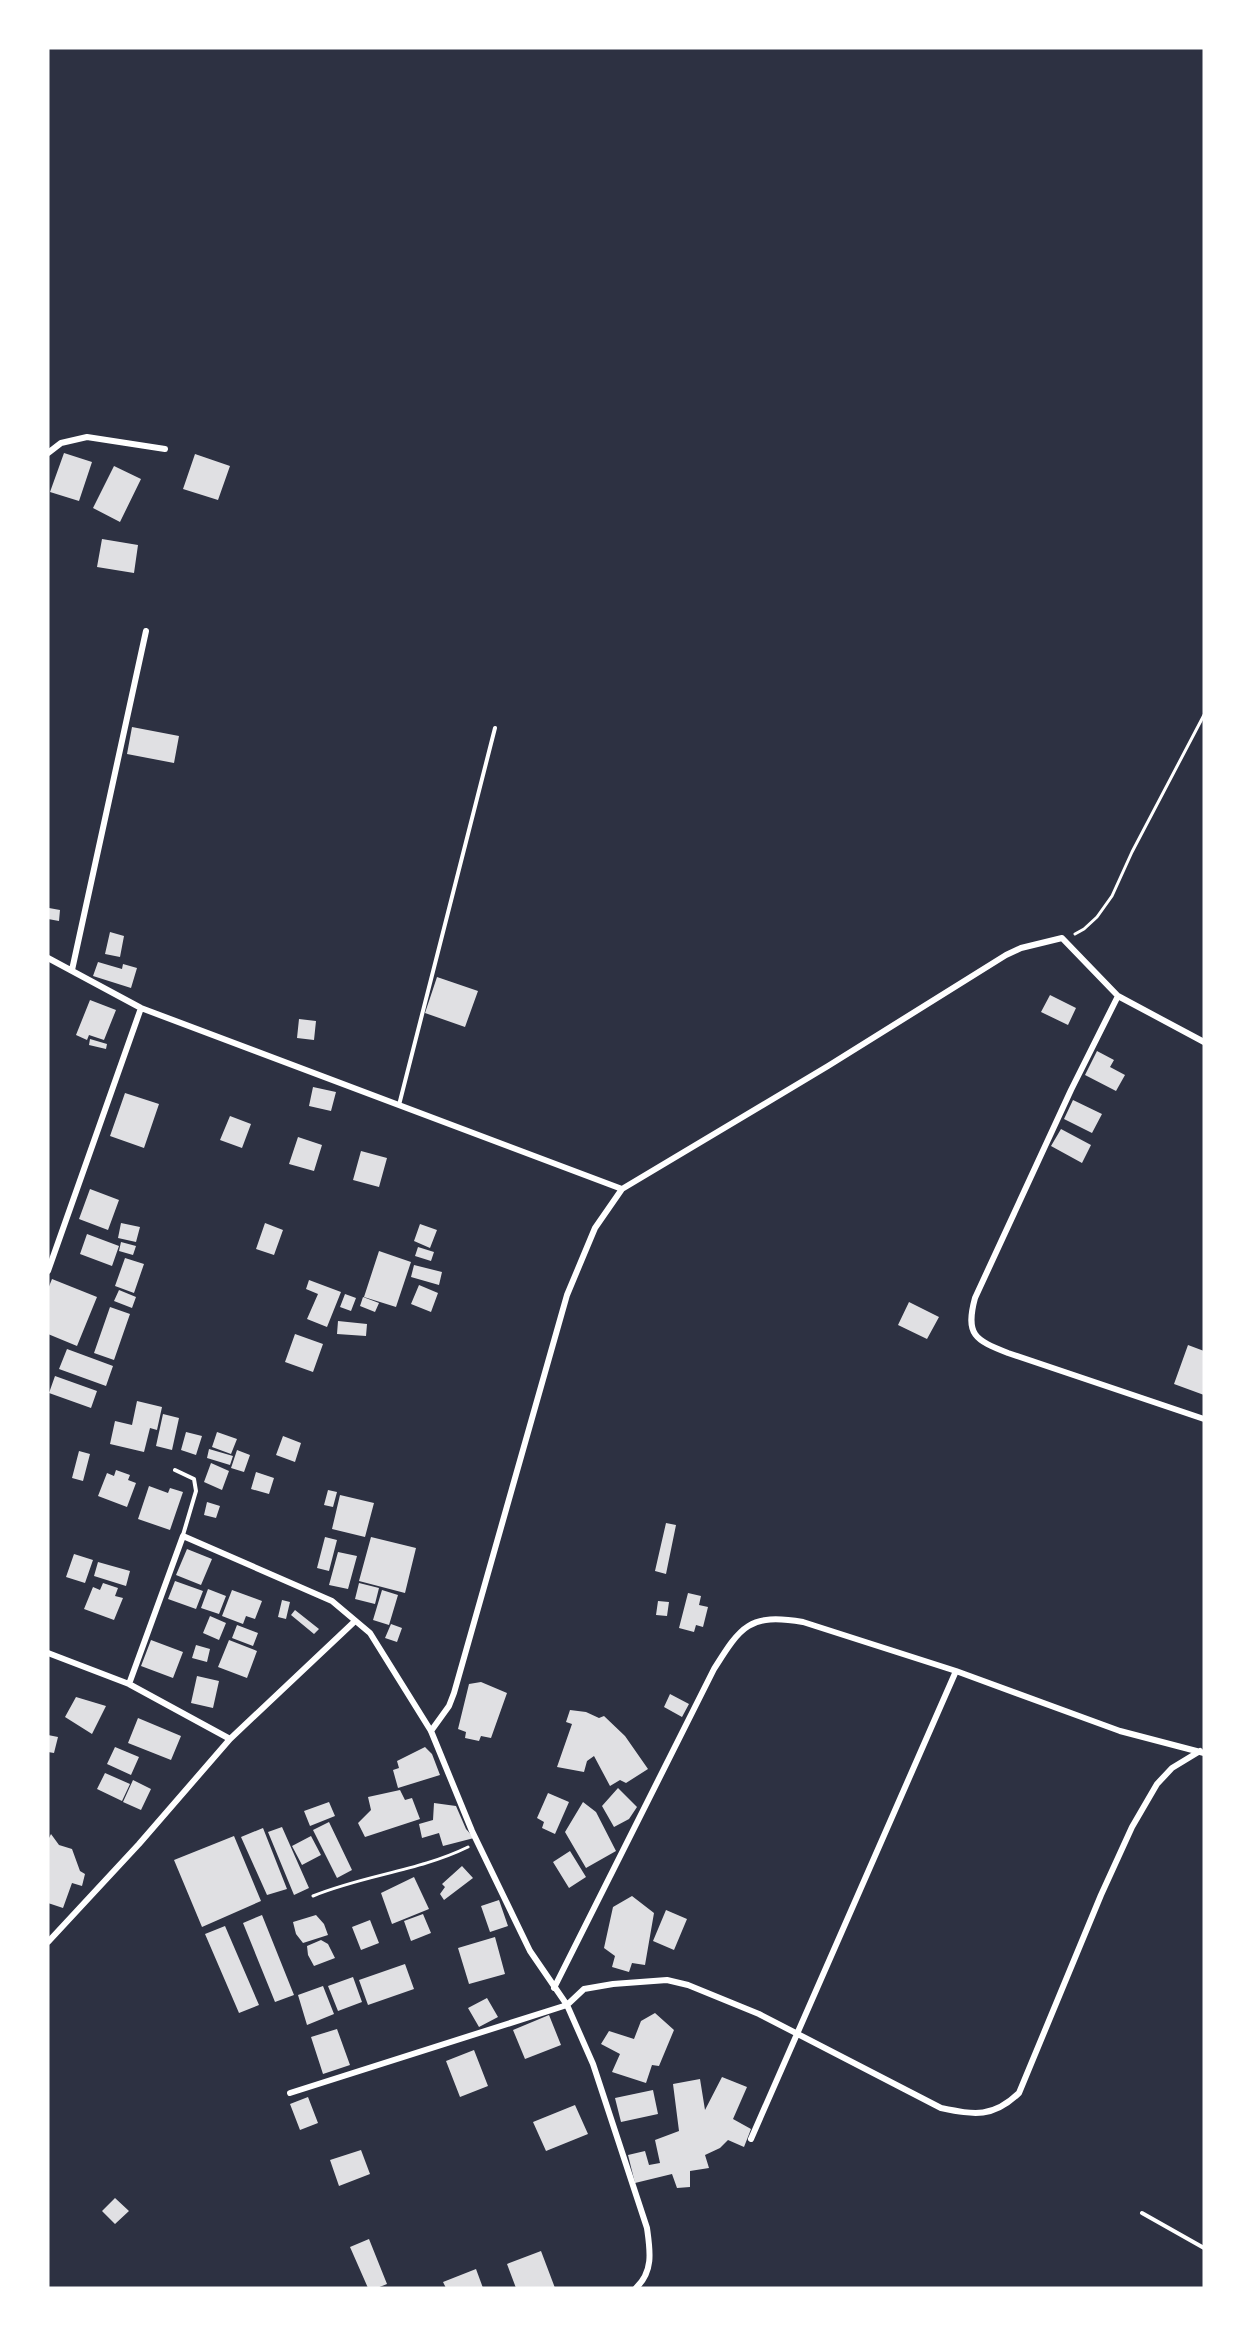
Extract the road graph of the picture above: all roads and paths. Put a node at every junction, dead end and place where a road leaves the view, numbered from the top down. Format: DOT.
graph roads {
  1 [pos="165,449"];
  2 [pos="48,453"];
  3 [pos="146,631"];
  4 [pos="1204,715"];
  5 [pos="495,728"];
  6 [pos="1062,938"];
  7 [pos="48,958"];
  8 [pos="72,970"];
  9 [pos="1118,996"];
  10 [pos="141,1008"];
  11 [pos="1204,1042"];
  12 [pos="398,1106"];
  13 [pos="622,1189"];
  14 [pos="48,1271"];
  15 [pos="1204,1419"];
  16 [pos="175,1470"];
  17 [pos="183,1536"];
  18 [pos="354,1622"];
  19 [pos="48,1653"];
  20 [pos="956,1671"];
  21 [pos="129,1684"];
  22 [pos="430,1731"];
  23 [pos="230,1739"];
  24 [pos="1202,1752"];
  25 [pos="477,1842"];
  26 [pos="313,1896"];
  27 [pos="48,1942"];
  28 [pos="554,1988"];
  29 [pos="567,2005"];
  30 [pos="796,2033"];
  31 [pos="290,2093"];
  32 [pos="751,2139"];
  33 [pos="1142,2213"];
  34 [pos="1204,2248"];
  35 [pos="636,2288"];
  1 -- 2 [label="street"];
  3 -- 8 [label="street"];
  4 -- 6 [label="path"];
  5 -- 12 [label="lane"];
  6 -- 9 [label="street"];
  6 -- 13 [label="street"];
  7 -- 8 [label="street"];
  8 -- 10 [label="street"];
  9 -- 11 [label="street"];
  9 -- 15 [label="street"];
  10 -- 12 [label="street"];
  10 -- 14 [label="street"];
  12 -- 13 [label="street"];
  13 -- 22 [label="street"];
  16 -- 17 [label="lane"];
  17 -- 18 [label="street"];
  17 -- 21 [label="street"];
  18 -- 22 [label="street"];
  18 -- 23 [label="street"];
  19 -- 21 [label="street"];
  20 -- 24 [label="street"];
  20 -- 28 [label="street"];
  20 -- 30 [label="street"];
  21 -- 23 [label="street"];
  22 -- 25 [label="street"];
  23 -- 27 [label="street"];
  24 -- 30 [label="street"];
  25 -- 26 [label="path"];
  25 -- 28 [label="street"];
  28 -- 29 [label="street"];
  29 -- 30 [label="street"];
  29 -- 31 [label="street"];
  29 -- 35 [label="street"];
  30 -- 32 [label="street"];
  33 -- 34 [label="lane"];
}
